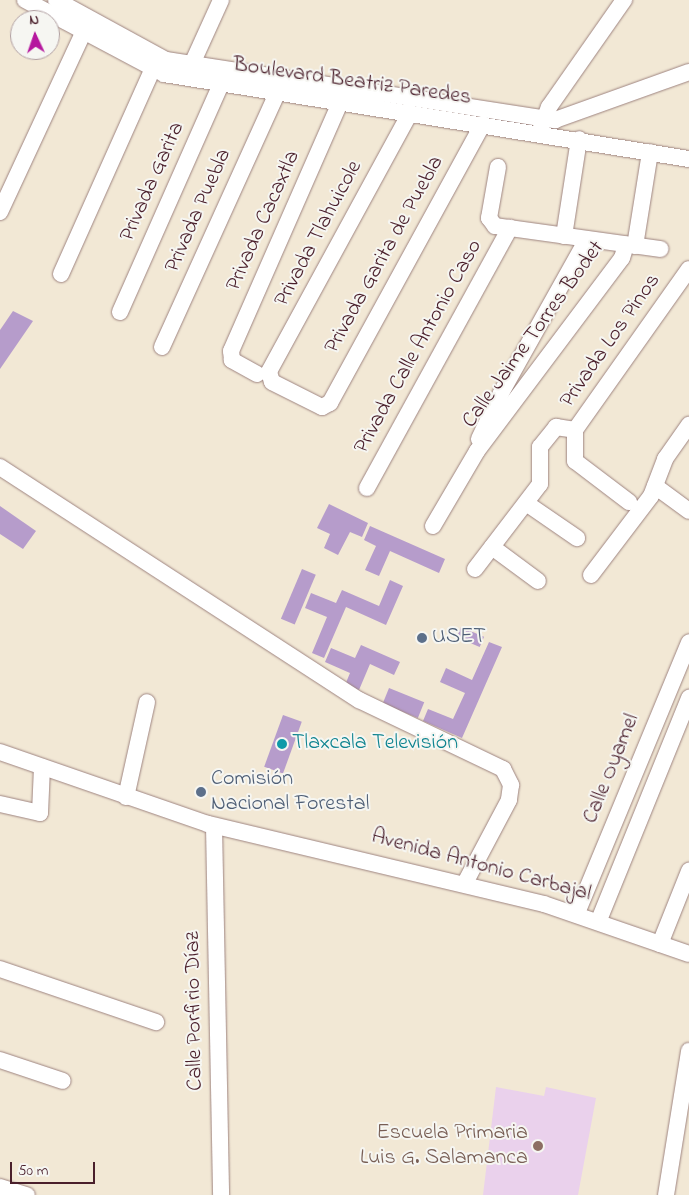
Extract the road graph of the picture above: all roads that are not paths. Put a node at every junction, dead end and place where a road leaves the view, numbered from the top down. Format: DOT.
graph roads {
  1 [pos="25,0"];
  2 [pos="56,0"];
  3 [pos="221,0"];
  4 [pos="624,0"];
  5 [pos="83,33"];
  6 [pos="192,64"];
  7 [pos="227,70"];
  8 [pos="152,71"];
  9 [pos="689,72"];
  10 [pos="221,85"];
  11 [pos="277,93"];
  12 [pos="340,103"];
  13 [pos="410,112"];
  14 [pos="483,124"];
  15 [pos="542,125"];
  16 [pos="579,139"];
  17 [pos="650,152"];
  18 [pos="689,159"];
  19 [pos="498,167"];
  20 [pos="0,212"];
  21 [pos="510,228"];
  22 [pos="564,236"];
  23 [pos="587,239"];
  24 [pos="631,245"];
  25 [pos="660,250"];
  26 [pos="689,269"];
  27 [pos="61,274"];
  28 [pos="120,312"];
  29 [pos="162,347"];
  30 [pos="263,376"];
  31 [pos="689,425"];
  32 [pos="575,430"];
  33 [pos="477,451"];
  34 [pos="0,467"];
  35 [pos="655,486"];
  36 [pos="367,488"];
  37 [pos="629,502"];
  38 [pos="526,503"];
  39 [pos="689,511"];
  40 [pos="433,526"];
  41 [pos="577,538"];
  42 [pos="492,547"];
  43 [pos="474,569"];
  44 [pos="591,575"];
  45 [pos="538,582"];
  46 [pos="689,642"];
  47 [pos="689,698"];
  48 [pos="148,702"];
  49 [pos="652,732"];
  50 [pos="672,740"];
  51 [pos="0,752"];
  52 [pos="42,767"];
  53 [pos="126,797"];
  54 [pos="0,804"];
  55 [pos="214,826"];
  56 [pos="689,871"];
  57 [pos="465,883"];
  58 [pos="577,913"];
  59 [pos="599,920"];
  60 [pos="660,944"];
  61 [pos="689,954"];
  62 [pos="0,969"];
  63 [pos="156,1022"];
  64 [pos="689,1051"];
  65 [pos="0,1060"];
  66 [pos="63,1082"];
  67 [pos="0,1187"];
  68 [pos="27,1195"];
  69 [pos="221,1195"];
  70 [pos="666,1195"];
  1 -- 5 [label="street, Boulevard Beatriz Paredes"];
  2 -- 6 [label="street, Boulevard Beatriz Paredes"];
  3 -- 6 [label="street"];
  4 -- 15 [label="street"];
  5 -- 8 [label="street, Boulevard Beatriz Paredes"];
  5 -- 20 [label="street"];
  6 -- 7 [label="street, Boulevard Beatriz Paredes"];
  7 -- 10 [label="street, Privada Garita"];
  7 -- 15 [label="street, Boulevard Beatriz Paredes"];
  8 -- 10 [label="street, Boulevard Beatriz Paredes"];
  8 -- 27 [label="street"];
  9 -- 15 [label="street, Boulevard Beatriz Paredes"];
  10 -- 11 [label="street, Boulevard Beatriz Paredes"];
  10 -- 28 [label="street, Privada Garita"];
  11 -- 12 [label="street, Boulevard Beatriz Paredes"];
  11 -- 29 [label="street, Privada Puebla"];
  12 -- 13 [label="street, Boulevard Beatriz Paredes"];
  12 -- 30 [label="street, Privada Cacaxtla"];
  13 -- 14 [label="street, Boulevard Beatriz Paredes"];
  13 -- 30 [label="street, Privada Tlahuicole"];
  14 -- 15 [label="street, Boulevard Beatriz Paredes"];
  14 -- 30 [label="street, Privada Garita de Puebla"];
  15 -- 16 [label="street, Boulevard Beatriz Paredes"];
  16 -- 17 [label="street, Boulevard Beatriz Paredes"];
  16 -- 22 [label="street"];
  17 -- 18 [label="street, Boulevard Beatriz Paredes"];
  17 -- 24 [label="street, Calle Jaime Torres Bodet"];
  19 -- 21 [label="street"];
  21 -- 22 [label="street"];
  21 -- 36 [label="street, Privada Calle Antonio Caso"];
  22 -- 23 [label="street"];
  23 -- 24 [label="street"];
  23 -- 33 [label="street, Calle Jaime Torres Bodet"];
  24 -- 25 [label="street"];
  24 -- 33 [label="street, Calle Jaime Torres Bodet"];
  26 -- 32 [label="street, Privada Los Pinos"];
  31 -- 35 [label="street"];
  32 -- 37 [label="street"];
  32 -- 38 [label="street, Privada Los Pinos"];
  33 -- 40 [label="street, Calle Jaime Torres Bodet"];
  34 -- 57 [label="street"];
  35 -- 39 [label="street"];
  35 -- 44 [label="street"];
  38 -- 41 [label="street"];
  38 -- 42 [label="street, Privada Los Pinos"];
  42 -- 43 [label="street, Privada Los Pinos"];
  42 -- 45 [label="street"];
  46 -- 49 [label="street, Calle Oyamel"];
  47 -- 50 [label="street"];
  48 -- 53 [label="street"];
  49 -- 50 [label="street"];
  49 -- 58 [label="street, Calle Oyamel"];
  50 -- 59 [label="street"];
  51 -- 52 [label="street, Avenida Antonio Carbajal"];
  52 -- 53 [label="street, Avenida Antonio Carbajal"];
  52 -- 54 [label="street"];
  53 -- 55 [label="street, Avenida Antonio Carbajal"];
  55 -- 57 [label="street, Avenida Antonio Carbajal"];
  55 -- 69 [label="street, Calle Porfirio Díaz"];
  56 -- 60 [label="street"];
  57 -- 58 [label="street, Avenida Antonio Carbajal"];
  58 -- 59 [label="street, Avenida Antonio Carbajal"];
  59 -- 60 [label="street, Avenida Antonio Carbajal"];
  60 -- 61 [label="street, Avenida Antonio Carbajal"];
  62 -- 63 [label="street"];
  64 -- 70 [label="street"];
  65 -- 66 [label="street"];
  67 -- 68 [label="street"];
}
